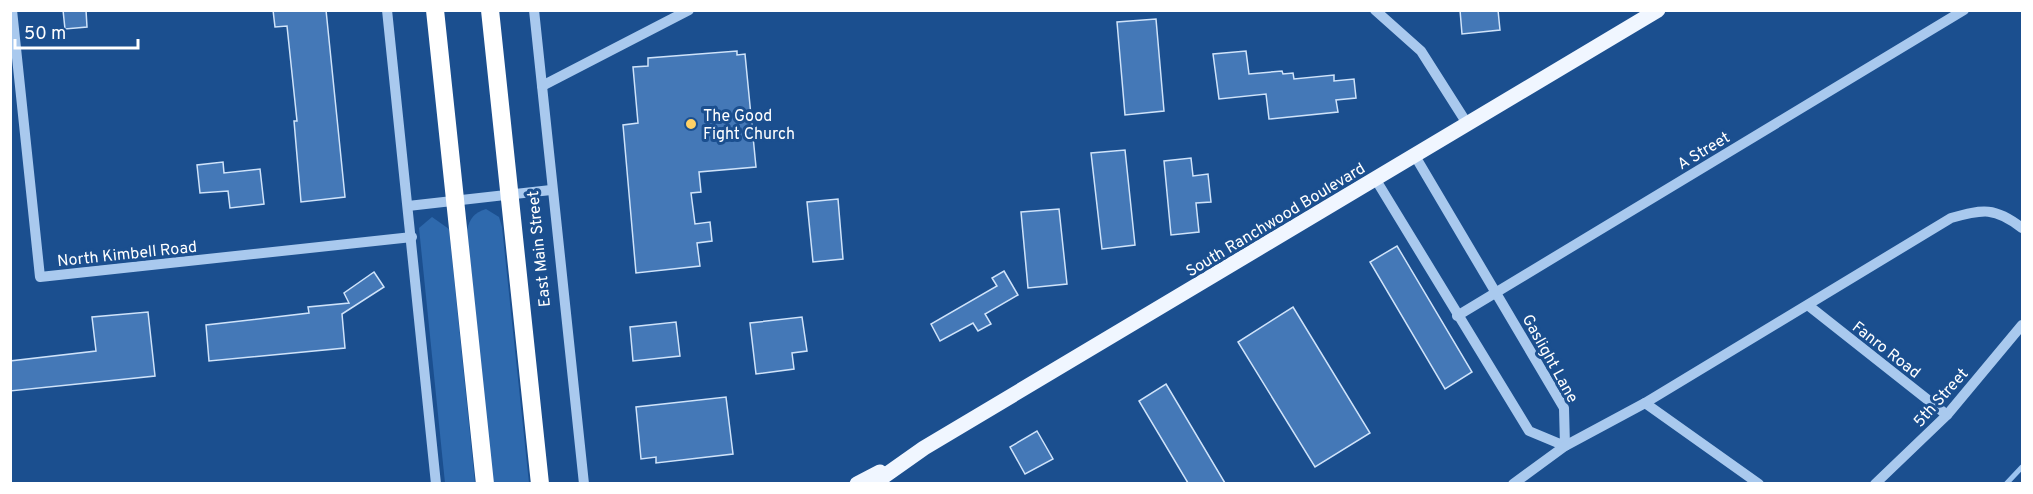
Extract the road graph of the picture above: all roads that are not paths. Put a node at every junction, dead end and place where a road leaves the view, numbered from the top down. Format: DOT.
graph roads {
  1 [pos="12,10"];
  2 [pos="387,10"];
  3 [pos="435,10"];
  4 [pos="490,10"];
  5 [pos="534,10"];
  6 [pos="689,10"];
  7 [pos="1375,10"];
  8 [pos="1658,10"];
  9 [pos="1964,10"];
  10 [pos="542,86"];
  11 [pos="1467,125"];
  12 [pos="1415,156"];
  13 [pos="1376,180"];
  14 [pos="551,190"];
  15 [pos="510,194"];
  16 [pos="454,201"];
  17 [pos="408,206"];
  18 [pos="2022,228"];
  19 [pos="412,237"];
  20 [pos="1497,292"];
  21 [pos="1809,306"];
  22 [pos="1457,316"];
  23 [pos="2022,325"];
  24 [pos="1645,403"];
  25 [pos="1947,415"];
  26 [pos="1565,446"];
  27 [pos="910,457"];
  28 [pos="436,483"];
  29 [pos="484,483"];
  30 [pos="540,483"];
  31 [pos="584,483"];
  32 [pos="857,483"];
  33 [pos="873,483"];
  34 [pos="1513,483"];
  35 [pos="1759,483"];
  36 [pos="1875,483"];
  1 -- 19 [label="street, North Kimbell Road"];
  2 -- 17 [label="street"];
  3 -- 16 [label="highway"];
  4 -- 15 [label="highway, East Main Street"];
  5 -- 10 [label="street, East Main Street"];
  6 -- 10 [label="street"];
  7 -- 11 [label="street"];
  8 -- 11 [label="main road, South Ranchwood Boulevard"];
  9 -- 20 [label="street, A Street"];
  10 -- 14 [label="street, East Main Street"];
  11 -- 12 [label="main road, South Ranchwood Boulevard"];
  12 -- 13 [label="main road, South Ranchwood Boulevard"];
  12 -- 20 [label="street, Gaslight Lane"];
  13 -- 22 [label="street"];
  13 -- 27 [label="main road, South Ranchwood Boulevard"];
  14 -- 15 [label="street"];
  14 -- 31 [label="street, East Main Street"];
  15 -- 16 [label="street"];
  15 -- 30 [label="highway, East Main Street"];
  16 -- 17 [label="street"];
  16 -- 29 [label="highway"];
  17 -- 19 [label="street"];
  18 -- 21 [label="street"];
  19 -- 28 [label="street"];
  20 -- 22 [label="street, A Street"];
  20 -- 26 [label="street, Gaslight Lane"];
  21 -- 24 [label="street"];
  21 -- 25 [label="street, Fanro Road"];
  22 -- 26 [label="street"];
  23 -- 25 [label="street, 5th Street"];
  24 -- 26 [label="street"];
  24 -- 35 [label="street"];
  25 -- 36 [label="street, 5th Street"];
  26 -- 34 [label="street"];
  27 -- 32 [label="main road, South Ranchwood Boulevard"];
  27 -- 33 [label="main road, South Ranchwood Boulevard"];
}
